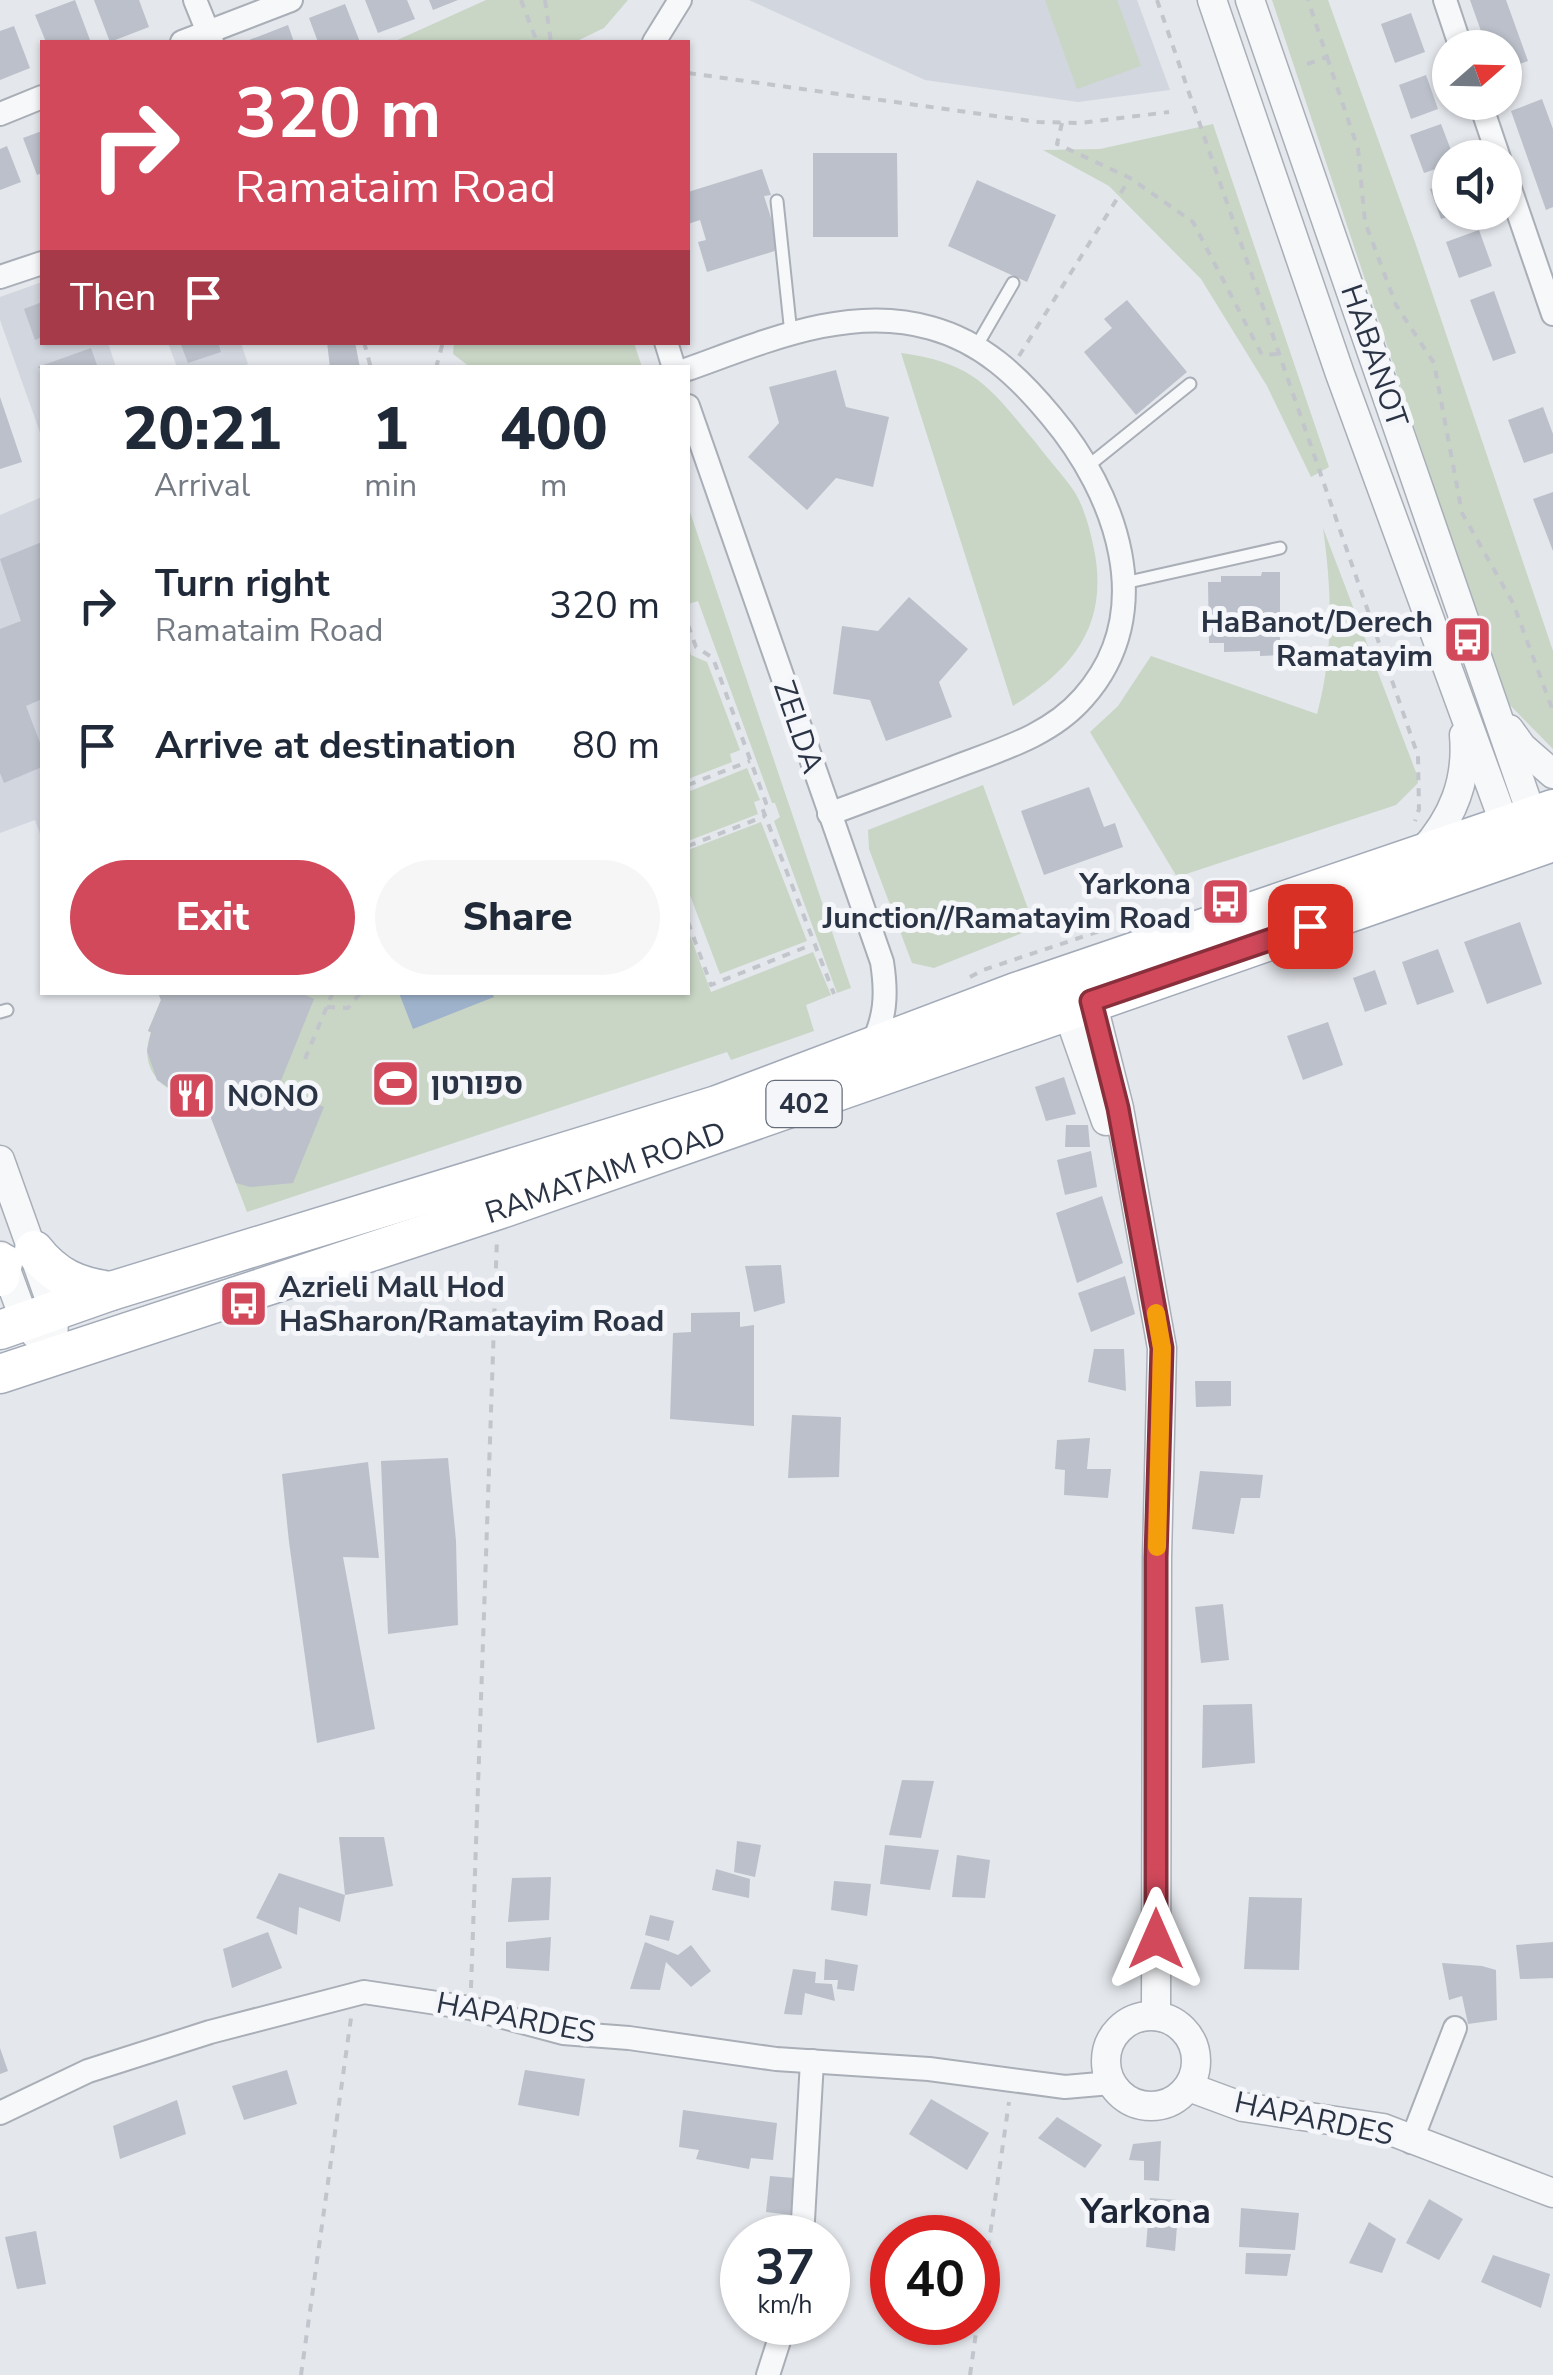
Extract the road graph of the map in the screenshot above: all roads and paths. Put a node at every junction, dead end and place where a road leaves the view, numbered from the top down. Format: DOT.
graph roads {
  1 [pos="195,0"];
  2 [pos="291,0"];
  3 [pos="520,0"];
  4 [pos="544,0"];
  5 [pos="1157,0"];
  6 [pos="1212,0"];
  7 [pos="1250,0"];
  8 [pos="1308,0"];
  9 [pos="1445,0"];
  10 [pos="674,7"];
  11 [pos="1456,30"];
  12 [pos="210,38"];
  13 [pos="536,40"];
  14 [pos="551,40"];
  15 [pos="635,40"];
  16 [pos="655,40"];
  17 [pos="1328,57"];
  18 [pos="1307,64"];
  19 [pos="690,73"];
  20 [pos="40,99"];
  21 [pos="1169,112"];
  22 [pos="0,114"];
  23 [pos="1062,123"];
  24 [pos="1130,178"];
  25 [pos="777,201"];
  26 [pos="1522,224"];
  27 [pos="40,263"];
  28 [pos="0,277"];
  29 [pos="1013,283"];
  30 [pos="1553,314"];
  31 [pos="791,334"];
  32 [pos="976,347"];
  33 [pos="1278,354"];
  34 [pos="690,368"];
  35 [pos="1010,371"];
  36 [pos="1190,384"];
  37 [pos="690,412"];
  38 [pos="1088,466"];
  39 [pos="1280,548"];
  40 [pos="1124,583"];
  41 [pos="690,630"];
  42 [pos="1462,703"];
  43 [pos="1553,711"];
  44 [pos="1497,714"];
  45 [pos="750,761"];
  46 [pos="1553,774"];
  47 [pos="690,784"];
  48 [pos="829,814"];
  49 [pos="765,816"];
  50 [pos="1534,829"];
  51 [pos="1418,839"];
  52 [pos="690,845"];
  53 [pos="1150,914"];
  54 [pos="690,927"];
  55 [pos="814,944"];
  56 [pos="967,979"];
  57 [pos="834,994"];
  58 [pos="331,995"];
  59 [pos="358,995"];
  60 [pos="1074,995"];
  61 [pos="326,1007"];
  62 [pos="870,1048"];
  63 [pos="306,1059"];
  64 [pos="0,1160"];
  65 [pos="498,1210"];
  66 [pos="9,1261"];
  67 [pos="111,1292"];
  68 [pos="26,1320"];
  69 [pos="52,1356"];
  70 [pos="0,1374"];
  71 [pos="354,1994"];
  72 [pos="470,2008"];
  73 [pos="1156,2015"];
  74 [pos="1455,2028"];
  75 [pos="812,2061"];
  76 [pos="1012,2078"];
  77 [pos="1111,2083"];
  78 [pos="1188,2087"];
  79 [pos="0,2113"];
  80 [pos="1411,2142"];
  81 [pos="1553,2193"];
  82 [pos="803,2215"];
  83 [pos="778,2345"];
  84 [pos="301,2375"];
  85 [pos="768,2375"];
  86 [pos="970,2375"];
  1 -- 12 [label="street"];
  2 -- 12 [label="street"];
  3 -- 13 [label="path"];
  4 -- 14 [label="path"];
  5 -- 33 [label="path"];
  6 -- 42 [label="street, HABANOT"];
  7 -- 44 [label="street, HABANOT"];
  8 -- 17 [label="path"];
  9 -- 11 [label="street"];
  10 -- 15 [label="street"];
  10 -- 16 [label="street"];
  17 -- 18 [label="path"];
  17 -- 43 [label="path"];
  19 -- 23 [label="path"];
  20 -- 22 [label="street"];
  21 -- 23 [label="path"];
  23 -- 24 [label="path"];
  24 -- 33 [label="path"];
  24 -- 35 [label="path"];
  25 -- 31 [label="lane"];
  26 -- 30 [label="street"];
  27 -- 28 [label="street"];
  29 -- 32 [label="lane"];
  31 -- 32 [label="street"];
  31 -- 34 [label="street"];
  32 -- 35 [label="street"];
  33 -- 51 [label="path"];
  35 -- 38 [label="street"];
  36 -- 38 [label="lane"];
  37 -- 48 [label="street, ZELDA"];
  38 -- 40 [label="street"];
  39 -- 40 [label="lane"];
  40 -- 48 [label="street"];
  41 -- 45 [label="path"];
  42 -- 50 [label="street, HABANOT"];
  42 -- 51 [label="street, HABANOT"];
  44 -- 46 [label="street, HABANOT"];
  44 -- 50 [label="street, HABANOT"];
  45 -- 47 [label="path"];
  45 -- 49 [label="path"];
  48 -- 62 [label="street, ZELDA"];
  49 -- 52 [label="path"];
  49 -- 55 [label="path"];
  50 -- 51 [label="main road, RAMATAIM ROAD / 402"];
  50 -- 60 [label="main road, RAMATAIM ROAD / 402"];
  51 -- 60 [label="main road, RAMATAIM ROAD / 402"];
  53 -- 56 [label="path"];
  54 -- 55 [label="path"];
  55 -- 57 [label="path"];
  58 -- 61 [label="path"];
  59 -- 61 [label="path"];
  60 -- 62 [label="main road, RAMATAIM ROAD / 402"];
  60 -- 65 [label="main road, RAMATAIM ROAD / 402"];
  60 -- 73 [label="street"];
  61 -- 63 [label="path"];
  62 -- 67 [label="main road, RAMATAIM ROAD / 402"];
  64 -- 66 [label="street"];
  65 -- 69 [label="main road, RAMATAIM ROAD / 402"];
  65 -- 72 [label="path"];
  66 -- 67 [label="main road"];
  66 -- 68 [label="street"];
  67 -- 68 [label="main road, RAMATAIM ROAD / 402"];
  68 -- 69 [label="street"];
  69 -- 70 [label="main road, 402"];
  71 -- 72 [label="street, HAPARDES"];
  71 -- 79 [label="street, HAPARDES"];
  71 -- 84 [label="path"];
  72 -- 75 [label="street, HAPARDES"];
  73 -- 77 [label="street"];
  73 -- 78 [label="street"];
  74 -- 80 [label="street"];
  75 -- 76 [label="street, HAPARDES"];
  75 -- 82 [label="street"];
  76 -- 77 [label="street, HAPARDES"];
  76 -- 86 [label="path"];
  77 -- 78 [label="street"];
  78 -- 80 [label="street, HAPARDES"];
  80 -- 81 [label="street, HAPARDES"];
  83 -- 85 [label="street"];
}
